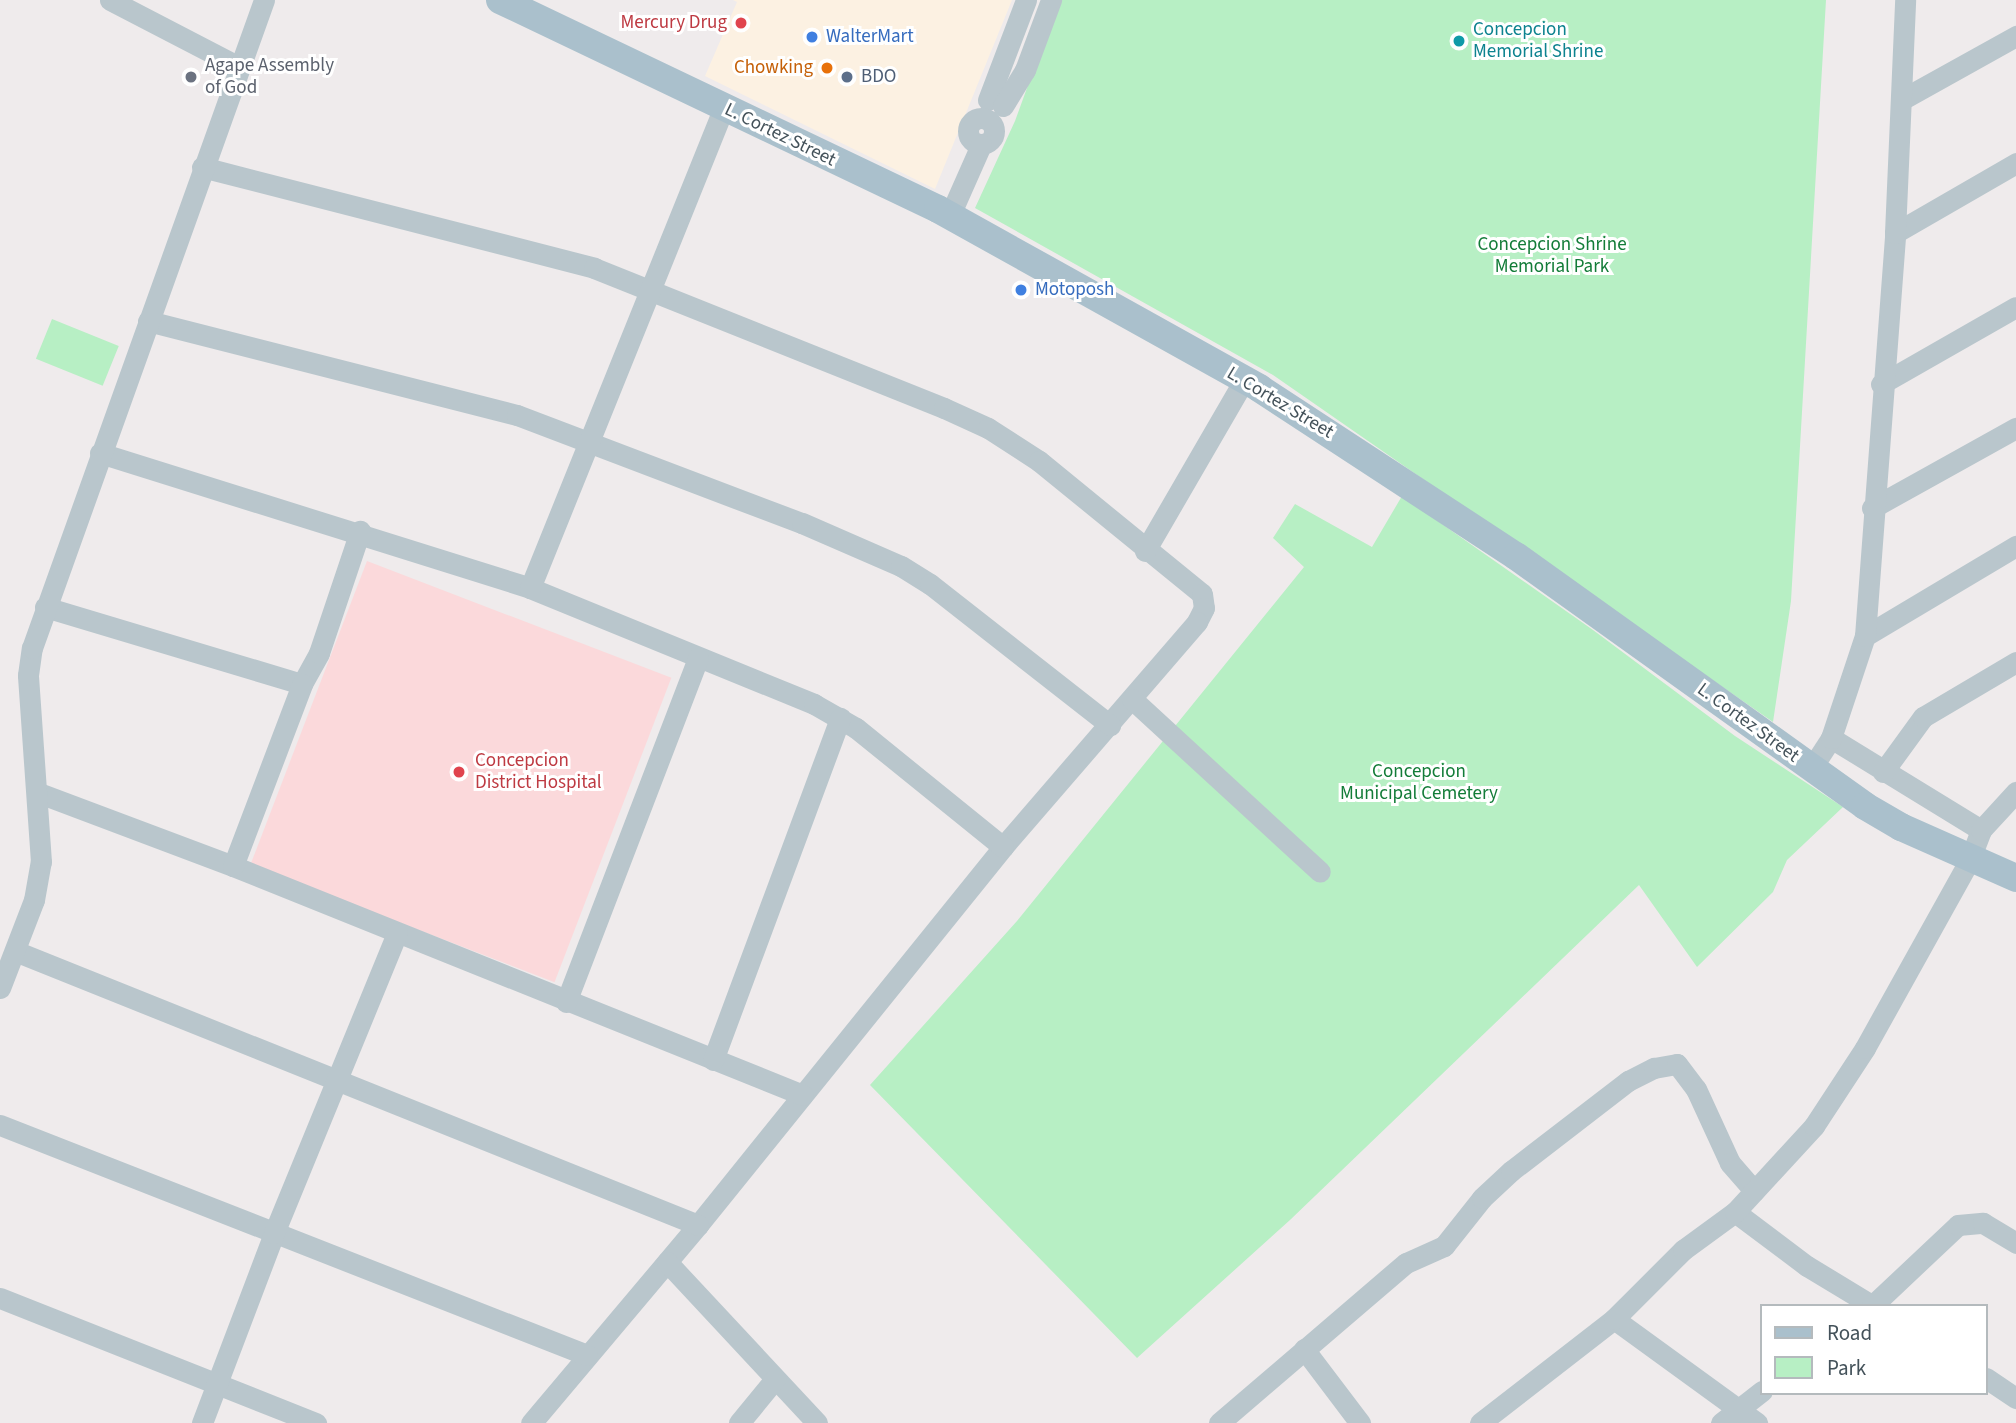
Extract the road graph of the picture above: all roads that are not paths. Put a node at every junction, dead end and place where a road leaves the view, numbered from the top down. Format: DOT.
graph roads {
  1 [pos="110,0"];
  2 [pos="264,0"];
  3 [pos="500,0"];
  4 [pos="1026,0"];
  5 [pos="1051,0"];
  6 [pos="1905,0"];
  7 [pos="2016,36"];
  8 [pos="239,68"];
  9 [pos="1901,100"];
  10 [pos="724,107"];
  11 [pos="992,112"];
  12 [pos="2016,163"];
  13 [pos="202,167"];
  14 [pos="944,212"];
  15 [pos="1895,233"];
  16 [pos="652,289"];
  17 [pos="2016,307"];
  18 [pos="148,321"];
  19 [pos="1244,380"];
  20 [pos="1881,384"];
  21 [pos="2016,428"];
  22 [pos="592,443"];
  23 [pos="100,453"];
  24 [pos="1872,508"];
  25 [pos="360,531"];
  26 [pos="2016,546"];
  27 [pos="1145,551"];
  28 [pos="530,588"];
  29 [pos="45,607"];
  30 [pos="1865,636"];
  31 [pos="698,658"];
  32 [pos="2016,662"];
  33 [pos="302,684"];
  34 [pos="1132,699"];
  35 [pos="840,718"];
  36 [pos="1110,725"];
  37 [pos="1831,738"];
  38 [pos="1811,769"];
  39 [pos="1883,772"];
  40 [pos="2016,792"];
  41 [pos="39,793"];
  42 [pos="1980,830"];
  43 [pos="1003,847"];
  44 [pos="1970,859"];
  45 [pos="233,866"];
  46 [pos="1320,872"];
  47 [pos="2016,877"];
  48 [pos="397,933"];
  49 [pos="15,951"];
  50 [pos="0,988"];
  51 [pos="566,1002"];
  52 [pos="713,1060"];
  53 [pos="336,1082"];
  54 [pos="803,1096"];
  55 [pos="0,1125"];
  56 [pos="1754,1191"];
  57 [pos="1735,1212"];
  58 [pos="698,1225"];
  59 [pos="274,1233"];
  60 [pos="2016,1243"];
  61 [pos="667,1262"];
  62 [pos="0,1298"];
  63 [pos="1870,1304"];
  64 [pos="1875,1304"];
  65 [pos="1614,1319"];
  66 [pos="1304,1349"];
  67 [pos="587,1355"];
  68 [pos="775,1378"];
  69 [pos="1988,1379"];
  70 [pos="217,1386"];
  71 [pos="1760,1393"];
  72 [pos="2016,1398"];
  73 [pos="1729,1416"];
  74 [pos="202,1423"];
  75 [pos="316,1423"];
  76 [pos="531,1423"];
  77 [pos="739,1423"];
  78 [pos="817,1423"];
  79 [pos="1219,1423"];
  80 [pos="1360,1423"];
  81 [pos="1480,1423"];
  82 [pos="1757,1423"];
  1 -- 8 [label="street"];
  2 -- 8 [label="street"];
  3 -- 10 [label="main road, L. Cortez Street"];
  4 -- 11 [label="street"];
  5 -- 11 [label="street"];
  6 -- 9 [label="street"];
  7 -- 9 [label="street"];
  8 -- 13 [label="street"];
  9 -- 15 [label="street"];
  10 -- 14 [label="main road, L. Cortez Street"];
  10 -- 16 [label="street"];
  11 -- 14 [label="street"];
  12 -- 15 [label="street"];
  13 -- 16 [label="street"];
  13 -- 18 [label="street"];
  14 -- 19 [label="main road, L. Cortez Street"];
  15 -- 20 [label="street"];
  16 -- 22 [label="street"];
  16 -- 27 [label="street"];
  17 -- 20 [label="street"];
  18 -- 22 [label="street"];
  18 -- 23 [label="street"];
  19 -- 27 [label="street"];
  19 -- 38 [label="main road, L. Cortez Street"];
  20 -- 24 [label="street"];
  21 -- 24 [label="street"];
  22 -- 28 [label="street"];
  22 -- 36 [label="street"];
  23 -- 25 [label="street"];
  23 -- 29 [label="street"];
  24 -- 30 [label="street"];
  25 -- 28 [label="street"];
  25 -- 33 [label="street"];
  26 -- 30 [label="street"];
  27 -- 34 [label="street"];
  28 -- 31 [label="street"];
  29 -- 33 [label="street"];
  29 -- 41 [label="street"];
  30 -- 37 [label="street"];
  31 -- 35 [label="street"];
  31 -- 51 [label="street"];
  32 -- 39 [label="street"];
  33 -- 45 [label="street"];
  34 -- 36 [label="street"];
  34 -- 46 [label="street"];
  35 -- 43 [label="street"];
  35 -- 52 [label="street"];
  36 -- 43 [label="street"];
  37 -- 38 [label="street"];
  37 -- 39 [label="street"];
  38 -- 44 [label="main road, L. Cortez Street"];
  39 -- 42 [label="street"];
  40 -- 42 [label="street"];
  41 -- 45 [label="street"];
  41 -- 49 [label="street"];
  42 -- 44 [label="street"];
  43 -- 54 [label="street"];
  44 -- 47 [label="main road, L. Cortez Street"];
  44 -- 56 [label="street"];
  45 -- 48 [label="street"];
  48 -- 51 [label="street"];
  48 -- 53 [label="street"];
  49 -- 50 [label="street"];
  49 -- 53 [label="street"];
  51 -- 52 [label="street"];
  52 -- 54 [label="street"];
  53 -- 58 [label="street"];
  53 -- 59 [label="street"];
  54 -- 58 [label="street"];
  55 -- 59 [label="street"];
  56 -- 57 [label="street"];
  56 -- 66 [label="street"];
  57 -- 63 [label="street"];
  57 -- 65 [label="street"];
  58 -- 61 [label="street"];
  59 -- 67 [label="street"];
  59 -- 70 [label="street"];
  60 -- 64 [label="street"];
  61 -- 67 [label="street"];
  61 -- 68 [label="street"];
  62 -- 70 [label="street"];
  65 -- 73 [label="street"];
  65 -- 81 [label="street"];
  66 -- 79 [label="street"];
  66 -- 80 [label="street"];
  67 -- 76 [label="street"];
  68 -- 77 [label="street"];
  68 -- 78 [label="street"];
  69 -- 72 [label="street"];
  70 -- 74 [label="street"];
  70 -- 75 [label="street"];
  71 -- 73 [label="street"];
  73 -- 82 [label="street"];
}
